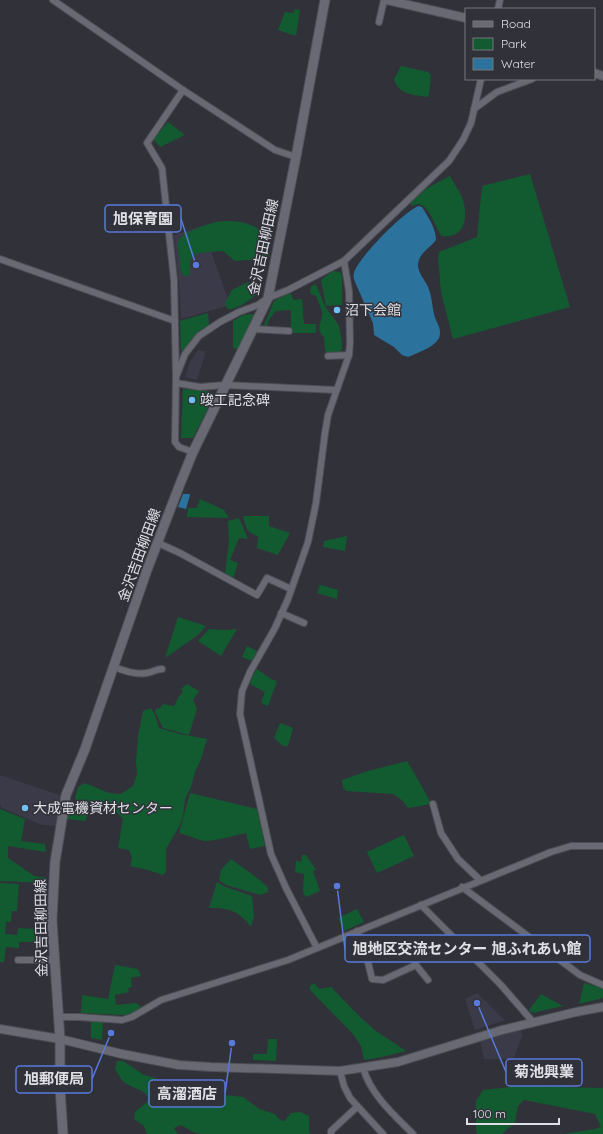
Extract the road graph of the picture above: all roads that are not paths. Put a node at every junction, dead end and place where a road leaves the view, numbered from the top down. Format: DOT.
graph roads {
  1 [pos="53,0"];
  2 [pos="325,0"];
  3 [pos="384,0"];
  4 [pos="387,0"];
  5 [pos="465,18"];
  6 [pos="379,22"];
  7 [pos="480,80"];
  8 [pos="529,80"];
  9 [pos="183,90"];
  10 [pos="474,109"];
  11 [pos="296,157"];
  12 [pos="0,259"];
  13 [pos="344,261"];
  14 [pos="268,298"];
  15 [pos="175,321"];
  16 [pos="253,328"];
  17 [pos="289,331"];
  18 [pos="349,355"];
  19 [pos="328,356"];
  20 [pos="176,380"];
  21 [pos="226,385"];
  22 [pos="336,390"];
  23 [pos="193,452"];
  24 [pos="158,543"];
  25 [pos="291,589"];
  26 [pos="281,614"];
  27 [pos="304,623"];
  28 [pos="114,667"];
  29 [pos="162,669"];
  30 [pos="433,804"];
  31 [pos="603,846"];
  32 [pos="480,880"];
  33 [pos="462,888"];
  34 [pos="421,905"];
  35 [pos="357,930"];
  36 [pos="317,948"];
  37 [pos="366,954"];
  38 [pos="18,960"];
  39 [pos="54,960"];
  40 [pos="416,965"];
  41 [pos="428,980"];
  42 [pos="603,984"];
  43 [pos="603,1007"];
  44 [pos="58,1018"];
  45 [pos="533,1022"];
  46 [pos="0,1029"];
  47 [pos="60,1039"];
  48 [pos="363,1068"];
  49 [pos="340,1071"];
  50 [pos="357,1106"];
  51 [pos="63,1134"];
  52 [pos="331,1134"];
  53 [pos="383,1134"];
  54 [pos="413,1134"];
  1 -- 9 [label="street"];
  2 -- 11 [label="main road, 金沢吉田柳田線"];
  3 -- 6 [label="street"];
  4 -- 5 [label="street"];
  7 -- 10 [label="street"];
  8 -- 10 [label="street"];
  9 -- 11 [label="street"];
  9 -- 15 [label="street"];
  10 -- 13 [label="street"];
  11 -- 14 [label="main road, 金沢吉田柳田線"];
  12 -- 15 [label="street"];
  13 -- 14 [label="street"];
  13 -- 18 [label="street"];
  14 -- 16 [label="main road, 金沢吉田柳田線"];
  14 -- 20 [label="street"];
  15 -- 20 [label="street"];
  16 -- 17 [label="street"];
  16 -- 21 [label="main road, 金沢吉田柳田線"];
  18 -- 19 [label="street"];
  18 -- 22 [label="street"];
  20 -- 21 [label="street"];
  20 -- 23 [label="street"];
  21 -- 22 [label="street"];
  21 -- 23 [label="main road, 金沢吉田柳田線"];
  22 -- 25 [label="street"];
  23 -- 24 [label="main road, 金沢吉田柳田線"];
  24 -- 25 [label="street"];
  24 -- 28 [label="main road, 金沢吉田柳田線"];
  25 -- 26 [label="street"];
  26 -- 27 [label="street"];
  26 -- 36 [label="street"];
  28 -- 29 [label="street"];
  28 -- 39 [label="main road, 金沢吉田柳田線"];
  30 -- 32 [label="street"];
  31 -- 32 [label="street"];
  32 -- 33 [label="street"];
  33 -- 34 [label="street"];
  33 -- 42 [label="street"];
  34 -- 35 [label="street"];
  34 -- 45 [label="street"];
  35 -- 36 [label="street"];
  35 -- 37 [label="street"];
  36 -- 44 [label="street"];
  37 -- 40 [label="street"];
  37 -- 40 [label="street"];
  38 -- 39 [label="street"];
  39 -- 44 [label="main road, 金沢吉田柳田線"];
  40 -- 41 [label="street"];
  43 -- 45 [label="street"];
  44 -- 47 [label="main road, 金沢吉田柳田線"];
  45 -- 48 [label="street"];
  46 -- 47 [label="street"];
  47 -- 49 [label="street"];
  47 -- 51 [label="main road, 金沢吉田柳田線"];
  48 -- 49 [label="street"];
  48 -- 54 [label="street"];
  49 -- 50 [label="street"];
  50 -- 52 [label="street"];
  50 -- 53 [label="street"];
}
